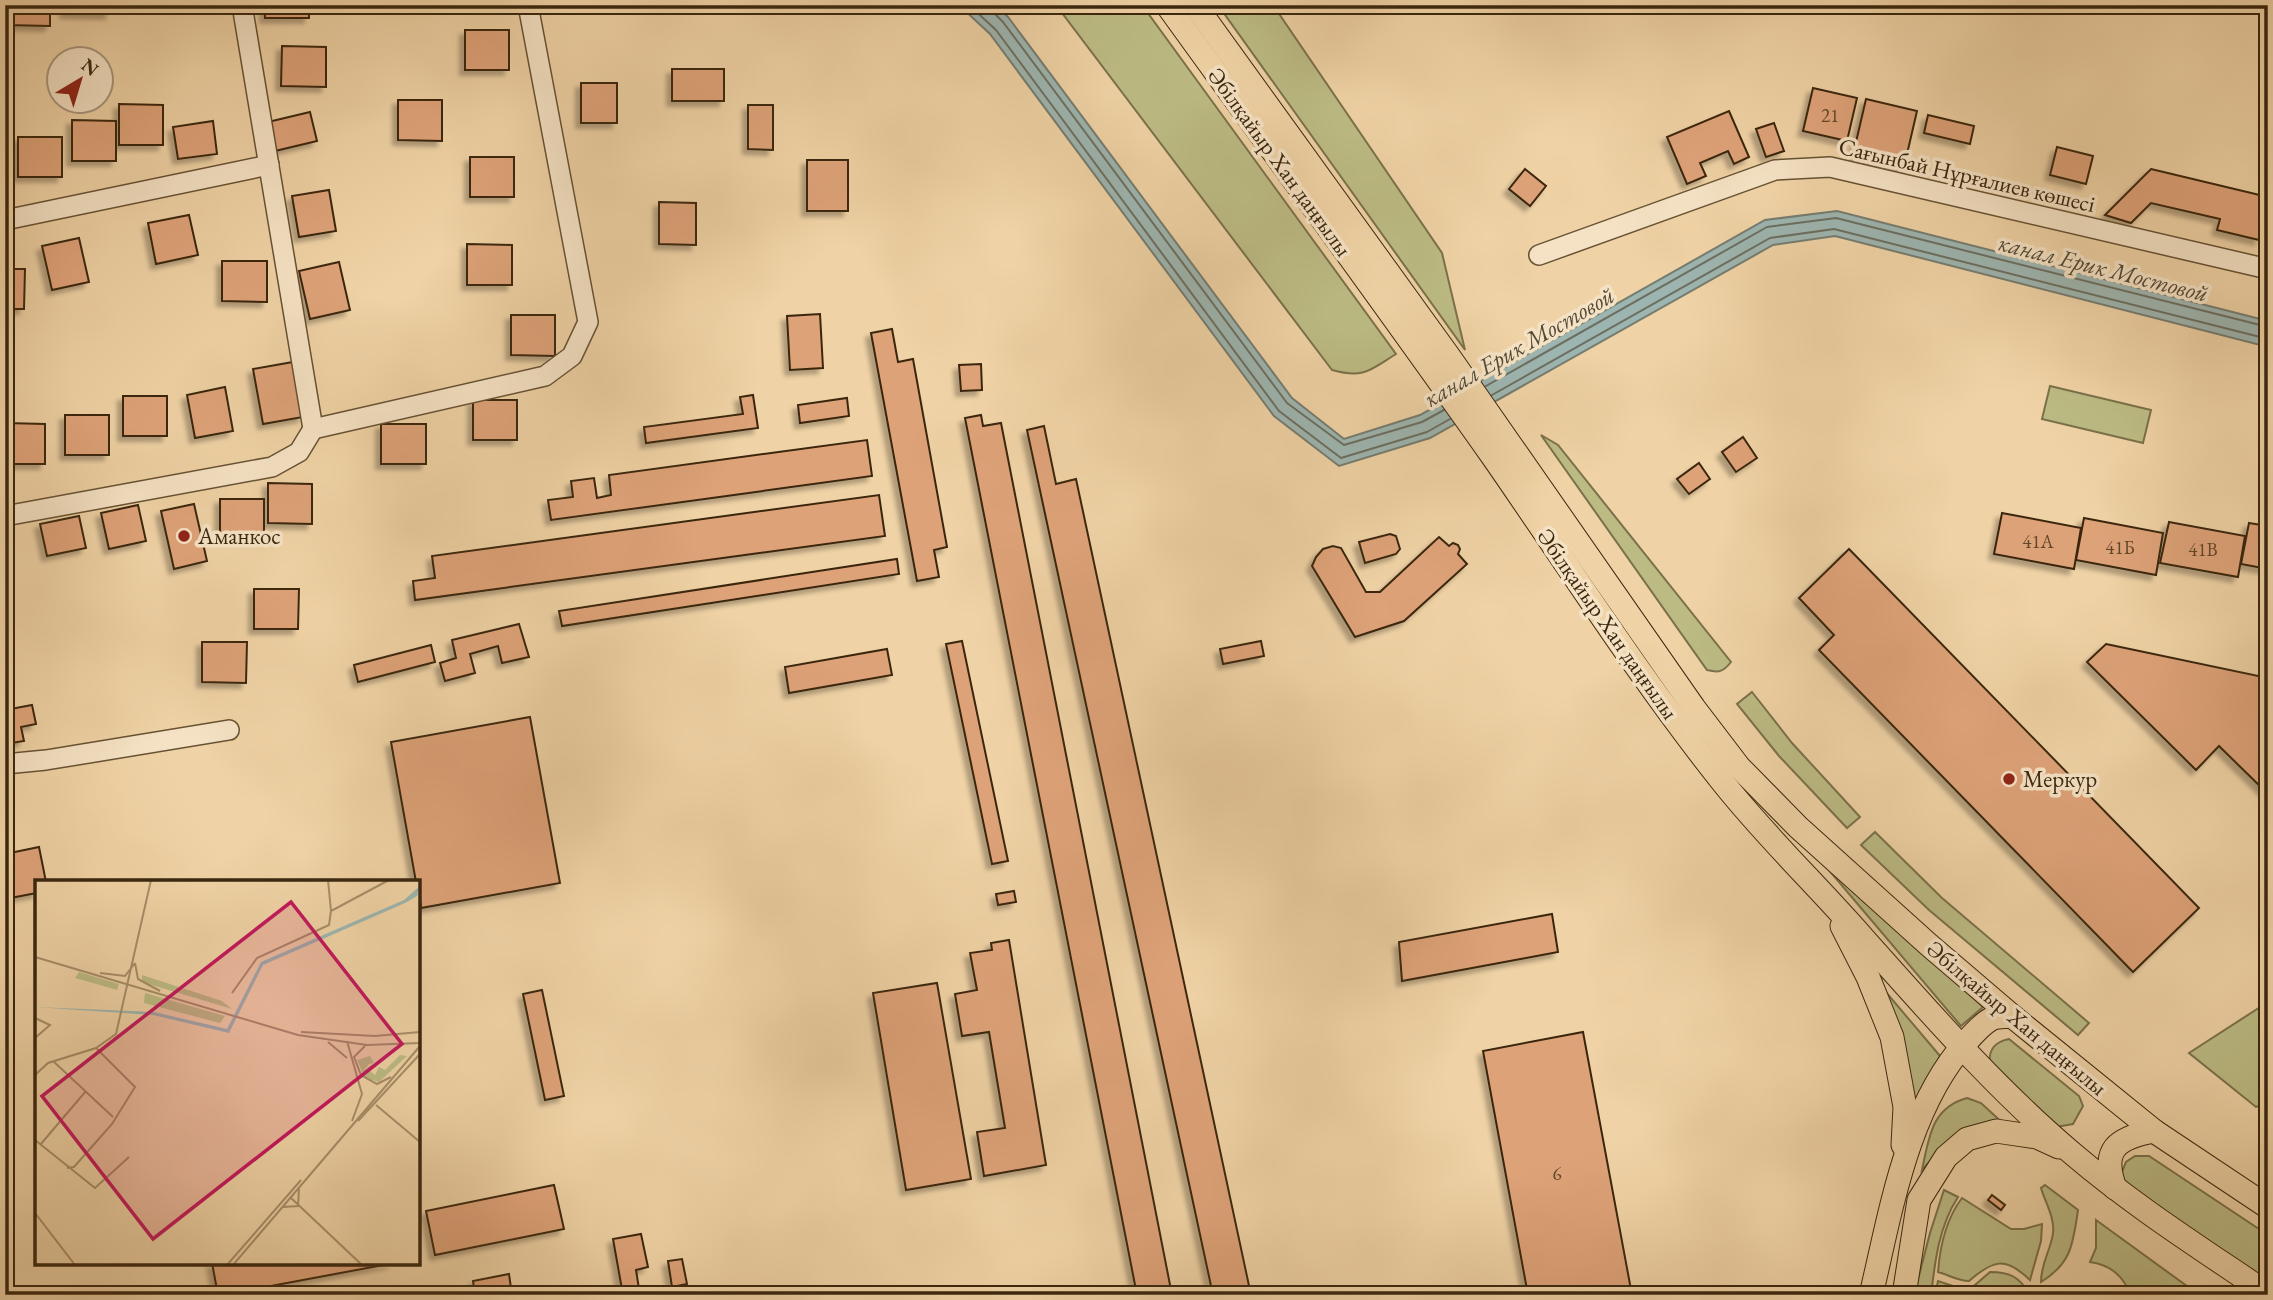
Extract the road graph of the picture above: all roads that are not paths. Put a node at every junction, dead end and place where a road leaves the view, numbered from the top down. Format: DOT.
graph roads {
  1 [pos="242,5"];
  2 [pos="528,5"];
  3 [pos="1167,5"];
  4 [pos="1195,5"];
  5 [pos="269,165"];
  6 [pos="5,220"];
  7 [pos="1539,255"];
  8 [pos="2268,269"];
  9 [pos="1442,365"];
  10 [pos="313,429"];
  11 [pos="5,516"];
  12 [pos="229,730"];
  13 [pos="5,764"];
  14 [pos="1826,895"];
  15 [pos="2012,1016"];
  16 [pos="1961,1048"];
  17 [pos="2154,1131"];
  18 [pos="2071,1152"];
  19 [pos="1902,1166"];
  20 [pos="2115,1188"];
  21 [pos="2268,1207"];
  22 [pos="2268,1294"];
  23 [pos="1871,1295"];
  24 [pos="1904,1295"];
  1 -- 5 [label="street"];
  2 -- 10 [label="street"];
  3 -- 9 [label="main road, Әбілқайыр Хан даңғылы"];
  4 -- 9 [label="main road, Әбілқайыр Хан даңғылы"];
  5 -- 6 [label="street"];
  5 -- 10 [label="street"];
  7 -- 8 [label="street, Сағынбай Нұрғалиев көшесі"];
  9 -- 14 [label="main road, Әбілқайыр Хан даңғылы"];
  9 -- 15 [label="main road, Әбілқайыр Хан даңғылы"];
  10 -- 11 [label="street"];
  12 -- 13 [label="street"];
  14 -- 16 [label="main road, Әбілқайыр Хан даңғылы"];
  14 -- 19 [label="main road"];
  15 -- 16 [label="main road"];
  15 -- 17 [label="main road, Әбілқайыр Хан даңғылы"];
  16 -- 18 [label="main road, Әбілқайыр Хан даңғылы"];
  16 -- 19 [label="main road"];
  17 -- 20 [label="main road"];
  17 -- 21 [label="main road, Әбілқайыр Хан даңғылы"];
  18 -- 20 [label="main road, Әбілқайыр Хан даңғылы"];
  18 -- 24 [label="main road"];
  19 -- 23 [label="main road"];
  20 -- 22 [label="main road, Әбілқайыр Хан даңғылы"];
}
